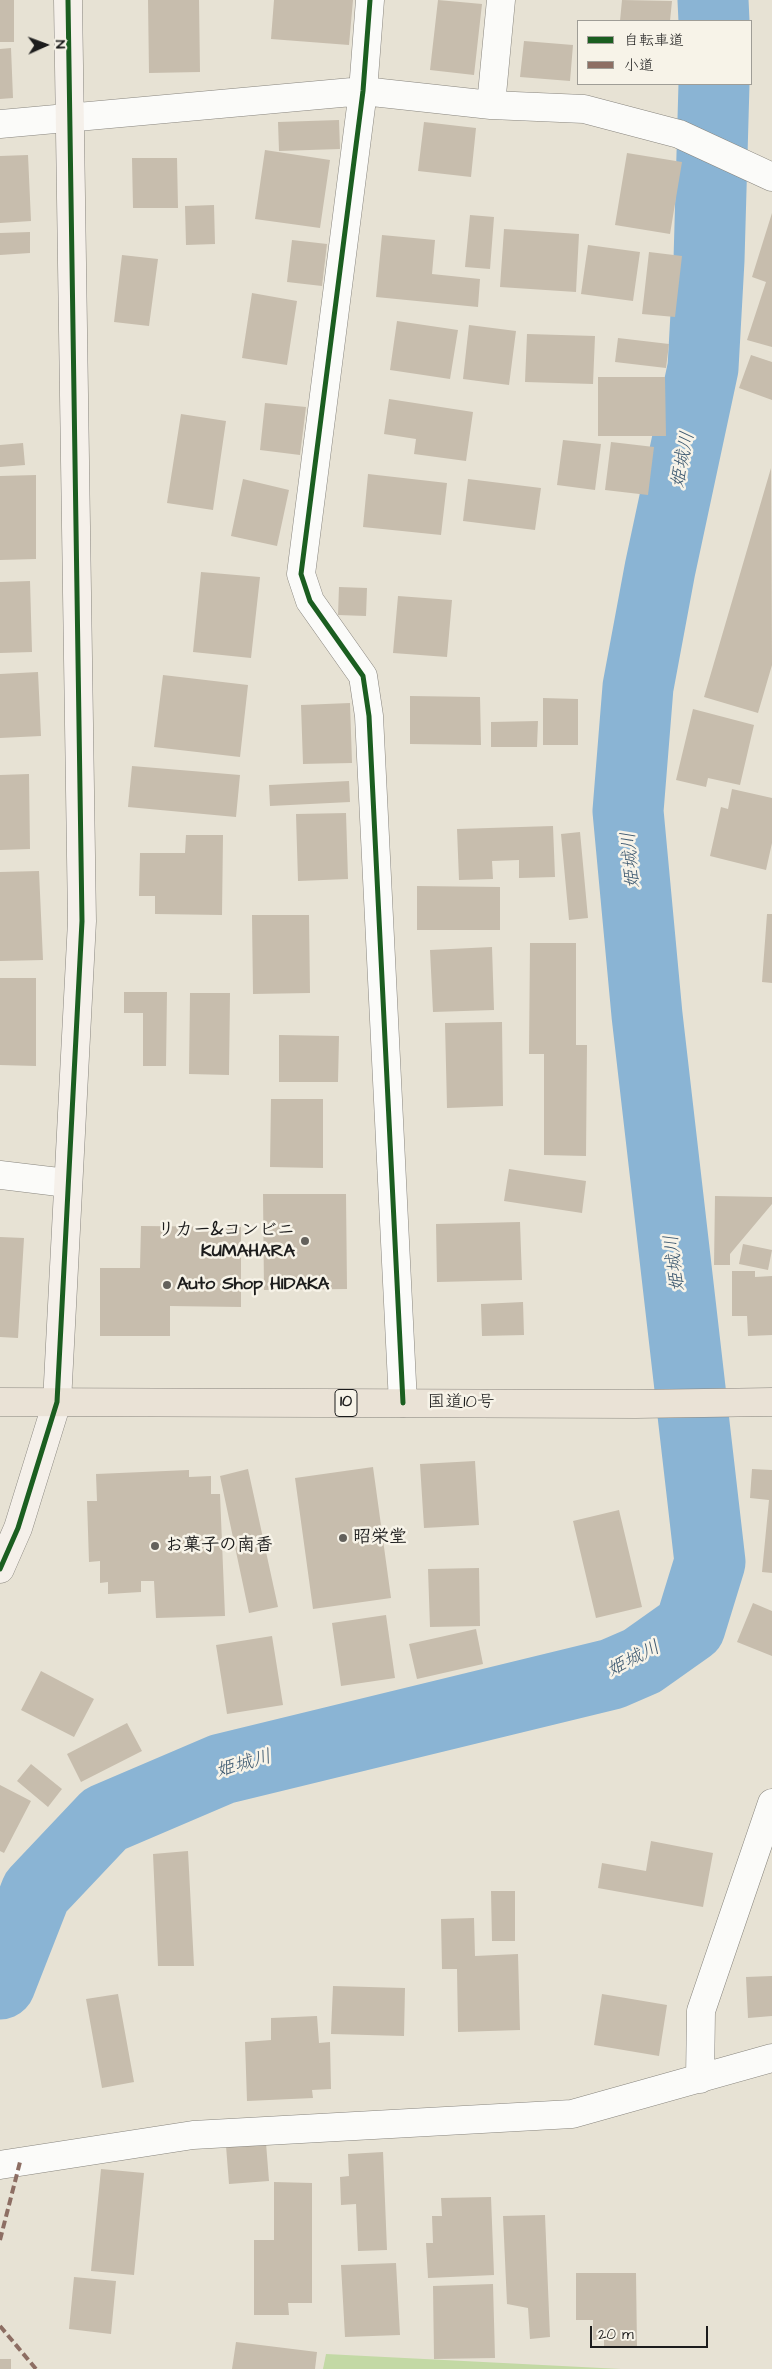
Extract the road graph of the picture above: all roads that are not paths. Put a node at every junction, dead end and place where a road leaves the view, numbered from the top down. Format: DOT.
graph roads {
  1 [pos="68,0"];
  2 [pos="370,0"];
  3 [pos="501,0"];
  4 [pos="363,91"];
  5 [pos="490,105"];
  6 [pos="69,118"];
  7 [pos="0,124"];
  8 [pos="772,177"];
  9 [pos="0,1175"];
  10 [pos="67,1183"];
  11 [pos="0,1402"];
  12 [pos="57,1402"];
  13 [pos="772,1402"];
  14 [pos="403,1403"];
  15 [pos="0,1569"];
  16 [pos="772,1803"];
  17 [pos="772,2058"];
  18 [pos="700,2079"];
  19 [pos="3,2165"];
  1 -- 6 [label="street"];
  2 -- 4 [label="street"];
  3 -- 5 [label="street"];
  4 -- 5 [label="street"];
  4 -- 6 [label="street"];
  4 -- 14 [label="street"];
  5 -- 8 [label="street"];
  6 -- 7 [label="street"];
  6 -- 10 [label="street"];
  9 -- 10 [label="street"];
  10 -- 12 [label="street"];
  11 -- 12 [label="highway, 国道10号 / 10"];
  12 -- 14 [label="highway, 国道10号 / 10"];
  12 -- 15 [label="street"];
  13 -- 14 [label="highway, 国道10号 / 10"];
  16 -- 18 [label="street"];
  17 -- 18 [label="street"];
  18 -- 19 [label="street"];
}
